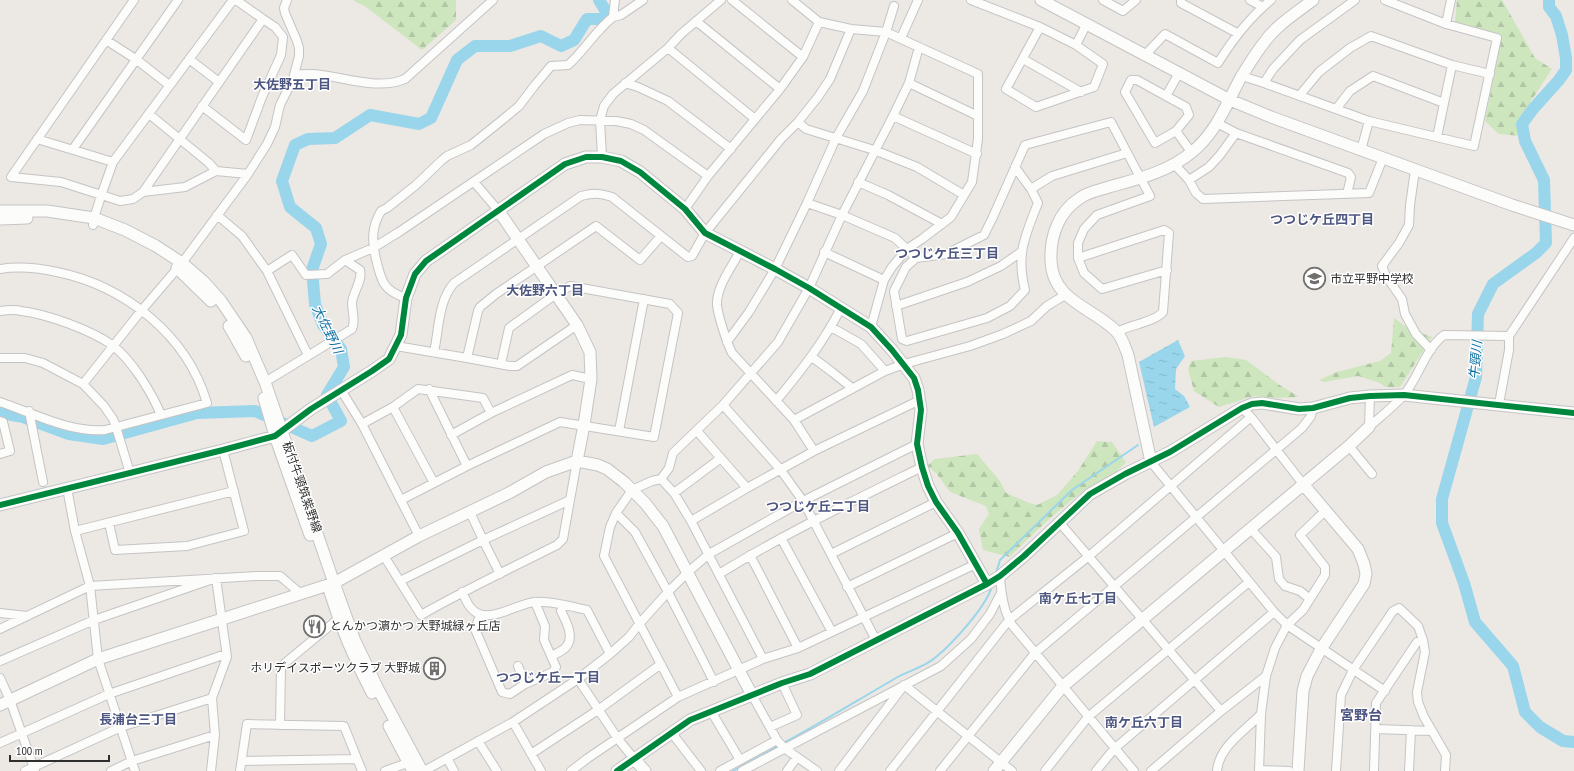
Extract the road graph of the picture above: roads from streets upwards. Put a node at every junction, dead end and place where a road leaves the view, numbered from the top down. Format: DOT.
graph roads {
  1 [pos="134,0"];
  2 [pos="178,0"];
  3 [pos="234,0"];
  4 [pos="287,0"];
  5 [pos="493,0"];
  6 [pos="615,0"];
  7 [pos="643,0"];
  8 [pos="721,0"];
  9 [pos="732,0"];
  10 [pos="792,0"];
  11 [pos="918,0"];
  12 [pos="971,0"];
  13 [pos="1041,0"];
  14 [pos="1103,0"];
  15 [pos="1136,0"];
  16 [pos="1181,0"];
  17 [pos="1250,0"];
  18 [pos="1271,0"];
  19 [pos="1313,0"];
  20 [pos="1354,0"];
  21 [pos="1385,0"];
  22 [pos="1451,0"];
  23 [pos="894,6"];
  24 [pos="1263,7"];
  25 [pos="613,17"];
  26 [pos="263,19"];
  27 [pos="696,21"];
  28 [pos="819,22"];
  29 [pos="1446,24"];
  30 [pos="1086,25"];
  31 [pos="1040,27"];
  32 [pos="851,29"];
  33 [pos="886,32"];
  34 [pos="1238,33"];
  35 [pos="901,38"];
  36 [pos="106,40"];
  37 [pos="1076,45"];
  38 [pos="919,47"];
  39 [pos="668,48"];
  40 [pos="1144,56"];
  41 [pos="803,58"];
  42 [pos="189,59"];
  43 [pos="1023,59"];
  44 [pos="136,60"];
  45 [pos="1452,65"];
  46 [pos="1179,73"];
  47 [pos="1490,74"];
  48 [pos="294,75"];
  49 [pos="1242,76"];
  50 [pos="219,82"];
  51 [pos="1264,83"];
  52 [pos="625,84"];
  53 [pos="909,84"];
  54 [pos="169,85"];
  55 [pos="780,89"];
  56 [pos="1081,92"];
  57 [pos="1166,96"];
  58 [pos="1299,96"];
  59 [pos="1230,100"];
  60 [pos="1444,103"];
  61 [pos="202,106"];
  62 [pos="1336,109"];
  63 [pos="149,114"];
  64 [pos="893,116"];
  65 [pos="978,116"];
  66 [pos="755,119"];
  67 [pos="600,120"];
  68 [pos="1369,121"];
  69 [pos="798,122"];
  70 [pos="1217,123"];
  71 [pos="1176,131"];
  72 [pos="1236,133"];
  73 [pos="1437,137"];
  74 [pos="180,138"];
  75 [pos="836,138"];
  76 [pos="37,139"];
  77 [pos="73,149"];
  78 [pos="731,149"];
  79 [pos="874,150"];
  80 [pos="1361,150"];
  81 [pos="1192,152"];
  82 [pos="1127,153"];
  83 [pos="977,154"];
  84 [pos="602,157"];
  85 [pos="1383,158"];
  86 [pos="113,162"];
  87 [pos="1174,164"];
  88 [pos="1015,167"];
  89 [pos="1415,170"];
  90 [pos="216,171"];
  91 [pos="248,174"];
  92 [pos="708,176"];
  93 [pos="1141,177"];
  94 [pos="1189,180"];
  95 [pos="474,182"];
  96 [pos="858,182"];
  97 [pos="1031,189"];
  98 [pos="143,192"];
  99 [pos="1348,194"];
  100 [pos="964,195"];
  101 [pos="101,196"];
  102 [pos="807,203"];
  103 [pos="685,209"];
  104 [pos="498,210"];
  105 [pos="0,211"];
  106 [pos="217,215"];
  107 [pos="842,215"];
  108 [pos="0,219"];
  109 [pos="94,221"];
  110 [pos="942,224"];
  111 [pos="1574,224"];
  112 [pos="705,234"];
  113 [pos="661,236"];
  114 [pos="1574,238"];
  115 [pos="517,239"];
  116 [pos="373,248"];
  117 [pos="907,249"];
  118 [pos="740,251"];
  119 [pos="824,252"];
  120 [pos="1021,252"];
  121 [pos="916,258"];
  122 [pos="1078,258"];
  123 [pos="346,260"];
  124 [pos="179,265"];
  125 [pos="537,267"];
  126 [pos="0,269"];
  127 [pos="774,269"];
  128 [pos="1167,270"];
  129 [pos="267,272"];
  130 [pos="884,280"];
  131 [pos="809,288"];
  132 [pos="556,294"];
  133 [pos="1065,295"];
  134 [pos="406,298"];
  135 [pos="644,299"];
  136 [pos="896,306"];
  137 [pos="841,308"];
  138 [pos="141,310"];
  139 [pos="0,311"];
  140 [pos="577,325"];
  141 [pos="831,327"];
  142 [pos="871,328"];
  143 [pos="1117,332"];
  144 [pos="1509,336"];
  145 [pos="727,342"];
  146 [pos="113,346"];
  147 [pos="396,346"];
  148 [pos="1431,350"];
  149 [pos="434,352"];
  150 [pos="308,355"];
  151 [pos="812,357"];
  152 [pos="0,358"];
  153 [pos="467,358"];
  154 [pos="501,364"];
  155 [pos="904,364"];
  156 [pos="884,372"];
  157 [pos="752,373"];
  158 [pos="591,379"];
  159 [pos="266,382"];
  160 [pos="83,384"];
  161 [pos="852,388"];
  162 [pos="429,389"];
  163 [pos="340,391"];
  164 [pos="1404,395"];
  165 [pos="1370,396"];
  166 [pos="920,400"];
  167 [pos="776,401"];
  168 [pos="0,402"];
  169 [pos="1499,404"];
  170 [pos="723,405"];
  171 [pos="392,406"];
  172 [pos="1242,408"];
  173 [pos="1312,408"];
  174 [pos="29,411"];
  175 [pos="491,413"];
  176 [pos="1574,413"];
  177 [pos="161,415"];
  178 [pos="1251,418"];
  179 [pos="794,420"];
  180 [pos="0,421"];
  181 [pos="362,424"];
  182 [pos="584,425"];
  183 [pos="116,427"];
  184 [pos="1369,427"];
  185 [pos="619,431"];
  186 [pos="696,431"];
  187 [pos="279,433"];
  188 [pos="451,435"];
  189 [pos="917,444"];
  190 [pos="1348,446"];
  191 [pos="223,450"];
  192 [pos="1276,450"];
  193 [pos="814,451"];
  194 [pos="0,454"];
  195 [pos="721,458"];
  196 [pos="577,461"];
  197 [pos="1151,462"];
  198 [pos="467,466"];
  199 [pos="922,468"];
  200 [pos="780,469"];
  201 [pos="130,473"];
  202 [pos="1372,474"];
  203 [pos="661,479"];
  204 [pos="43,482"];
  205 [pos="434,483"];
  206 [pos="1303,484"];
  207 [pos="1171,486"];
  208 [pos="67,488"];
  209 [pos="747,488"];
  210 [pos="632,490"];
  211 [pos="234,491"];
  212 [pos="674,493"];
  213 [pos="401,500"];
  214 [pos="570,500"];
  215 [pos="803,501"];
  216 [pos="936,502"];
  217 [pos="0,505"];
  218 [pos="1326,510"];
  219 [pos="470,512"];
  220 [pos="616,513"];
  221 [pos="1196,517"];
  222 [pos="691,520"];
  223 [pos="813,521"];
  224 [pos="109,523"];
  225 [pos="1060,523"];
  226 [pos="1250,528"];
  227 [pos="75,531"];
  228 [pos="958,533"];
  229 [pos="419,536"];
  230 [pos="781,538"];
  231 [pos="482,540"];
  232 [pos="1224,551"];
  233 [pos="709,554"];
  234 [pos="831,554"];
  235 [pos="750,555"];
  236 [pos="384,556"];
  237 [pos="1088,556"];
  238 [pos="976,564"];
  239 [pos="688,572"];
  240 [pos="500,574"];
  241 [pos="719,574"];
  242 [pos="1000,576"];
  243 [pos="216,578"];
  244 [pos="400,581"];
  245 [pos="1249,582"];
  246 [pos="331,584"];
  247 [pos="987,584"];
  248 [pos="90,586"];
  249 [pos="1114,586"];
  250 [pos="847,587"];
  251 [pos="462,592"];
  252 [pos="668,592"];
  253 [pos="1001,593"];
  254 [pos="301,594"];
  255 [pos="1310,600"];
  256 [pos="535,602"];
  257 [pos="564,605"];
  258 [pos="1274,612"];
  259 [pos="0,613"];
  260 [pos="480,615"];
  261 [pos="27,616"];
  262 [pos="864,618"];
  263 [pos="338,619"];
  264 [pos="1142,619"];
  265 [pos="94,620"];
  266 [pos="221,620"];
  267 [pos="1009,620"];
  268 [pos="640,623"];
  269 [pos="1287,625"];
  270 [pos="0,629"];
  271 [pos="832,632"];
  272 [pos="876,640"];
  273 [pos="1423,640"];
  274 [pos="798,648"];
  275 [pos="1321,648"];
  276 [pos="1168,650"];
  277 [pos="1035,653"];
  278 [pos="226,654"];
  279 [pos="610,654"];
  280 [pos="552,656"];
  281 [pos="98,659"];
  282 [pos="763,660"];
  283 [pos="0,661"];
  284 [pos="661,664"];
  285 [pos="518,666"];
  286 [pos="1353,670"];
  287 [pos="740,671"];
  288 [pos="1266,676"];
  289 [pos="0,678"];
  290 [pos="578,679"];
  291 [pos="1194,680"];
  292 [pos="714,682"];
  293 [pos="782,683"];
  294 [pos="525,684"];
  295 [pos="904,685"];
  296 [pos="1062,687"];
  297 [pos="1385,691"];
  298 [pos="109,694"];
  299 [pos="752,695"];
  300 [pos="678,697"];
  301 [pos="212,698"];
  302 [pos="5,702"];
  303 [pos="598,710"];
  304 [pos="711,711"];
  305 [pos="937,711"];
  306 [pos="1221,711"];
  307 [pos="1262,714"];
  308 [pos="1088,717"];
  309 [pos="513,722"];
  310 [pos="280,725"];
  311 [pos="121,727"];
  312 [pos="770,727"];
  313 [pos="1376,729"];
  314 [pos="1411,730"];
  315 [pos="1432,731"];
  316 [pos="671,732"];
  317 [pos="22,733"];
  318 [pos="215,735"];
  319 [pos="968,736"];
  320 [pos="618,739"];
  321 [pos="777,740"];
  322 [pos="478,741"];
  323 [pos="0,743"];
  324 [pos="784,748"];
  325 [pos="1114,749"];
  326 [pos="531,754"];
  327 [pos="797,757"];
  328 [pos="447,758"];
  329 [pos="357,759"];
  330 [pos="634,760"];
  331 [pos="740,760"];
  332 [pos="132,761"];
  333 [pos="242,761"];
  334 [pos="412,764"];
  335 [pos="998,767"];
  336 [pos="34,769"];
  337 [pos="1216,770"];
  338 [pos="1259,770"];
  339 [pos="25,771"];
  340 [pos="111,771"];
  341 [pos="135,771"];
  342 [pos="211,771"];
  343 [pos="240,771"];
  344 [pos="362,771"];
  345 [pos="385,771"];
  346 [pos="423,771"];
  347 [pos="454,771"];
  348 [pos="497,771"];
  349 [pos="541,771"];
  350 [pos="571,771"];
  351 [pos="617,771"];
  352 [pos="645,771"];
  353 [pos="701,771"];
  354 [pos="720,771"];
  355 [pos="742,771"];
  356 [pos="787,771"];
  357 [pos="817,771"];
  358 [pos="839,771"];
  359 [pos="890,771"];
  360 [pos="940,771"];
  361 [pos="1012,771"];
  362 [pos="1045,771"];
  363 [pos="1096,771"];
  364 [pos="1134,771"];
  365 [pos="1151,771"];
  366 [pos="1289,771"];
  367 [pos="1298,771"];
  368 [pos="1336,771"];
  369 [pos="1374,771"];
  370 [pos="1409,771"];
  371 [pos="1445,771"];
  1 -- 36 [label="street"];
  2 -- 44 [label="street"];
  3 -- 26 [label="street"];
  3 -- 42 [label="street"];
  4 -- 48 [label="street"];
  5 -- 48 [label="street"];
  6 -- 25 [label="street"];
  7 -- 25 [label="street"];
  8 -- 27 [label="street"];
  9 -- 41 [label="street"];
  10 -- 28 [label="street"];
  11 -- 35 [label="street"];
  12 -- 31 [label="street"];
  13 -- 30 [label="street"];
  14 -- 15 [label="street"];
  16 -- 34 [label="street"];
  17 -- 24 [label="street"];
  18 -- 24 [label="street"];
  19 -- 49 [label="street"];
  20 -- 51 [label="street"];
  21 -- 29 [label="street"];
  22 -- 29 [label="street"];
  23 -- 33 [label="street"];
  24 -- 34 [label="street"];
  25 -- 116 [label="street"];
  26 -- 50 [label="street"];
  26 -- 61 [label="street"];
  27 -- 39 [label="street"];
  27 -- 55 [label="street"];
  28 -- 32 [label="street"];
  28 -- 41 [label="street"];
  29 -- 47 [label="street"];
  30 -- 37 [label="street"];
  30 -- 40 [label="street"];
  31 -- 37 [label="street"];
  31 -- 43 [label="street"];
  32 -- 33 [label="street"];
  32 -- 69 [label="street"];
  33 -- 35 [label="street"];
  33 -- 75 [label="street"];
  34 -- 40 [label="street"];
  35 -- 38 [label="street"];
  36 -- 44 [label="street"];
  36 -- 76 [label="street"];
  37 -- 56 [label="street"];
  38 -- 53 [label="street"];
  38 -- 65 [label="street"];
  39 -- 52 [label="street"];
  39 -- 66 [label="street"];
  40 -- 46 [label="street"];
  41 -- 55 [label="street"];
  42 -- 50 [label="street"];
  42 -- 54 [label="street"];
  43 -- 56 [label="street"];
  43 -- 56 [label="street"];
  44 -- 54 [label="street"];
  44 -- 77 [label="street"];
  45 -- 47 [label="street"];
  45 -- 58 [label="street"];
  45 -- 60 [label="street"];
  46 -- 57 [label="street"];
  46 -- 59 [label="street"];
  47 -- 73 [label="street"];
  48 -- 91 [label="street"];
  49 -- 51 [label="street"];
  49 -- 59 [label="street"];
  50 -- 61 [label="street"];
  51 -- 58 [label="street"];
  52 -- 67 [label="street"];
  52 -- 78 [label="street"];
  53 -- 64 [label="street"];
  53 -- 65 [label="street"];
  54 -- 63 [label="street"];
  55 -- 66 [label="street"];
  57 -- 71 [label="street"];
  57 -- 71 [label="street"];
  58 -- 62 [label="street"];
  59 -- 70 [label="street"];
  59 -- 80 [label="street"];
  60 -- 62 [label="street"];
  60 -- 73 [label="street"];
  61 -- 74 [label="street"];
  62 -- 68 [label="street"];
  63 -- 74 [label="street"];
  63 -- 86 [label="street"];
  64 -- 79 [label="street"];
  64 -- 83 [label="street"];
  65 -- 83 [label="street"];
  66 -- 78 [label="street"];
  67 -- 84 [label="street"];
  67 -- 92 [label="street"];
  67 -- 95 [label="street"];
  68 -- 73 [label="street"];
  68 -- 80 [label="street"];
  69 -- 75 [label="street"];
  69 -- 112 [label="street"];
  70 -- 72 [label="street"];
  70 -- 81 [label="street"];
  71 -- 81 [label="street"];
  72 -- 94 [label="street"];
  72 -- 99 [label="street"];
  74 -- 90 [label="street"];
  74 -- 98 [label="street"];
  75 -- 79 [label="street"];
  75 -- 102 [label="street"];
  76 -- 77 [label="street"];
  76 -- 101 [label="street"];
  77 -- 86 [label="street"];
  78 -- 92 [label="street"];
  79 -- 96 [label="street"];
  79 -- 100 [label="street"];
  80 -- 85 [label="street"];
  81 -- 87 [label="street"];
  82 -- 88 [label="street"];
  82 -- 93 [label="street"];
  82 -- 97 [label="street"];
  83 -- 100 [label="street"];
  84 -- 103 [label="street"];
  84 -- 104 [label="street"];
  85 -- 89 [label="street"];
  85 -- 99 [label="street"];
  86 -- 101 [label="street"];
  87 -- 93 [label="street"];
  87 -- 94 [label="street"];
  88 -- 97 [label="street"];
  88 -- 121 [label="street"];
  89 -- 111 [label="street"];
  89 -- 148 [label="street"];
  90 -- 91 [label="street"];
  90 -- 98 [label="street"];
  91 -- 106 [label="street"];
  92 -- 103 [label="street"];
  93 -- 122 [label="street"];
  93 -- 133 [label="street"];
  94 -- 99 [label="street"];
  95 -- 104 [label="street"];
  95 -- 116 [label="street"];
  96 -- 107 [label="street"];
  96 -- 110 [label="street"];
  97 -- 120 [label="street"];
  98 -- 101 [label="street"];
  100 -- 110 [label="street"];
  101 -- 109 [label="street"];
  102 -- 107 [label="street"];
  102 -- 127 [label="street"];
  103 -- 112 [label="street"];
  104 -- 115 [label="street"];
  104 -- 134 [label="street"];
  105 -- 109 [label="street, 板付牛頸筑紫野線"];
  106 -- 124 [label="street"];
  106 -- 129 [label="street"];
  107 -- 117 [label="street"];
  107 -- 119 [label="street"];
  108 -- 109 [label="street, 板付牛頸筑紫野線"];
  109 -- 124 [label="street, 板付牛頸筑紫野線"];
  110 -- 117 [label="street"];
  112 -- 113 [label="street"];
  112 -- 118 [label="street"];
  113 -- 115 [label="street"];
  113 -- 125 [label="street"];
  114 -- 144 [label="street"];
  115 -- 125 [label="street"];
  115 -- 149 [label="street"];
  116 -- 123 [label="street"];
  116 -- 134 [label="street"];
  117 -- 121 [label="street"];
  117 -- 130 [label="street"];
  118 -- 127 [label="street"];
  118 -- 145 [label="street"];
  119 -- 130 [label="street"];
  119 -- 131 [label="street"];
  120 -- 136 [label="street"];
  120 -- 136 [label="street"];
  121 -- 136 [label="street"];
  122 -- 128 [label="street"];
  122 -- 128 [label="street"];
  123 -- 129 [label="street"];
  123 -- 150 [label="street"];
  124 -- 138 [label="street"];
  124 -- 159 [label="street, 板付牛頸筑紫野線"];
  124 -- 187 [label="street, 板付牛頸筑紫野線"];
  125 -- 132 [label="street"];
  125 -- 153 [label="street"];
  126 -- 138 [label="street"];
  127 -- 131 [label="street"];
  127 -- 145 [label="street"];
  128 -- 143 [label="street"];
  129 -- 150 [label="street"];
  130 -- 142 [label="street"];
  131 -- 137 [label="street"];
  131 -- 157 [label="street"];
  132 -- 135 [label="street"];
  132 -- 140 [label="street"];
  132 -- 154 [label="street"];
  133 -- 143 [label="street"];
  133 -- 155 [label="street"];
  134 -- 147 [label="street"];
  135 -- 185 [label="street"];
  135 -- 185 [label="street"];
  137 -- 141 [label="street"];
  137 -- 142 [label="street"];
  138 -- 146 [label="street"];
  138 -- 177 [label="street"];
  139 -- 146 [label="street"];
  140 -- 154 [label="street"];
  140 -- 158 [label="street"];
  141 -- 151 [label="street"];
  141 -- 156 [label="street"];
  142 -- 155 [label="street"];
  143 -- 197 [label="street"];
  144 -- 148 [label="street"];
  144 -- 169 [label="street"];
  145 -- 157 [label="street"];
  146 -- 160 [label="street"];
  146 -- 177 [label="street"];
  147 -- 149 [label="street"];
  147 -- 163 [label="street"];
  148 -- 164 [label="street"];
  149 -- 153 [label="street"];
  150 -- 159 [label="street"];
  151 -- 161 [label="street"];
  151 -- 167 [label="street"];
  152 -- 160 [label="street"];
  153 -- 154 [label="street"];
  155 -- 156 [label="street"];
  155 -- 166 [label="street"];
  156 -- 161 [label="street"];
  157 -- 167 [label="street"];
  157 -- 170 [label="street"];
  158 -- 175 [label="street"];
  158 -- 182 [label="street"];
  159 -- 187 [label="street, 板付牛頸筑紫野線"];
  160 -- 183 [label="street"];
  161 -- 179 [label="street"];
  162 -- 171 [label="street"];
  162 -- 175 [label="street"];
  162 -- 188 [label="street"];
  163 -- 181 [label="street"];
  163 -- 187 [label="street"];
  164 -- 165 [label="street"];
  164 -- 169 [label="street"];
  164 -- 184 [label="street"];
  165 -- 173 [label="street"];
  165 -- 184 [label="street"];
  166 -- 189 [label="street"];
  166 -- 193 [label="street"];
  167 -- 179 [label="street"];
  168 -- 174 [label="street"];
  169 -- 176 [label="street"];
  170 -- 186 [label="street"];
  170 -- 200 [label="street"];
  171 -- 181 [label="street"];
  171 -- 205 [label="street"];
  172 -- 173 [label="street"];
  172 -- 178 [label="street"];
  172 -- 197 [label="street"];
  173 -- 192 [label="street"];
  174 -- 183 [label="street"];
  174 -- 204 [label="street"];
  175 -- 188 [label="street"];
  177 -- 183 [label="street"];
  178 -- 192 [label="street"];
  178 -- 207 [label="street"];
  179 -- 193 [label="street"];
  180 -- 194 [label="street"];
  181 -- 213 [label="street"];
  182 -- 185 [label="street"];
  182 -- 196 [label="street"];
  182 -- 198 [label="street"];
  183 -- 201 [label="street"];
  184 -- 190 [label="street"];
  186 -- 195 [label="street"];
  186 -- 203 [label="street"];
  187 -- 191 [label="street"];
  187 -- 246 [label="street, 板付牛頸筑紫野線"];
  188 -- 198 [label="street"];
  189 -- 199 [label="street"];
  189 -- 215 [label="street"];
  190 -- 202 [label="street"];
  190 -- 206 [label="street"];
  191 -- 201 [label="street"];
  191 -- 211 [label="street"];
  192 -- 206 [label="street"];
  192 -- 221 [label="street"];
  193 -- 200 [label="street"];
  195 -- 209 [label="street"];
  195 -- 212 [label="street"];
  196 -- 210 [label="street"];
  196 -- 214 [label="street"];
  196 -- 219 [label="street"];
  197 -- 207 [label="street"];
  197 -- 225 [label="street"];
  198 -- 205 [label="street"];
  199 -- 216 [label="street"];
  199 -- 223 [label="street"];
  200 -- 209 [label="street"];
  200 -- 215 [label="street"];
  201 -- 208 [label="street"];
  203 -- 210 [label="street"];
  203 -- 212 [label="street"];
  205 -- 213 [label="street"];
  206 -- 218 [label="street"];
  206 -- 226 [label="street"];
  207 -- 221 [label="street"];
  207 -- 237 [label="street"];
  208 -- 217 [label="street"];
  208 -- 227 [label="street"];
  209 -- 222 [label="street"];
  210 -- 220 [label="street"];
  210 -- 239 [label="street"];
  211 -- 224 [label="street"];
  211 -- 224 [label="street"];
  212 -- 222 [label="street"];
  213 -- 229 [label="street"];
  214 -- 231 [label="street"];
  214 -- 240 [label="street"];
  215 -- 223 [label="street"];
  215 -- 233 [label="street"];
  216 -- 228 [label="street"];
  216 -- 234 [label="street"];
  218 -- 255 [label="street"];
  218 -- 275 [label="street"];
  219 -- 229 [label="street"];
  219 -- 231 [label="street"];
  220 -- 252 [label="street"];
  220 -- 268 [label="street"];
  221 -- 232 [label="street"];
  221 -- 249 [label="street"];
  222 -- 233 [label="street"];
  223 -- 230 [label="street"];
  223 -- 234 [label="street"];
  224 -- 227 [label="street"];
  225 -- 237 [label="street"];
  225 -- 242 [label="street"];
  226 -- 232 [label="street"];
  226 -- 255 [label="street"];
  227 -- 248 [label="street"];
  228 -- 238 [label="street"];
  228 -- 250 [label="street"];
  229 -- 236 [label="street"];
  230 -- 235 [label="street"];
  230 -- 271 [label="street"];
  231 -- 240 [label="street"];
  231 -- 244 [label="street"];
  232 -- 245 [label="street"];
  232 -- 264 [label="street"];
  233 -- 239 [label="street"];
  233 -- 241 [label="street"];
  234 -- 250 [label="street"];
  235 -- 241 [label="street"];
  235 -- 274 [label="street"];
  236 -- 244 [label="street"];
  236 -- 246 [label="street"];
  237 -- 249 [label="street"];
  237 -- 267 [label="street"];
  238 -- 247 [label="street"];
  238 -- 262 [label="street"];
  239 -- 252 [label="street"];
  239 -- 287 [label="street"];
  240 -- 251 [label="street"];
  241 -- 282 [label="street"];
  242 -- 247 [label="street"];
  242 -- 253 [label="street"];
  243 -- 248 [label="street"];
  243 -- 254 [label="street"];
  243 -- 265 [label="street"];
  243 -- 266 [label="street"];
  244 -- 251 [label="street"];
  245 -- 258 [label="street"];
  245 -- 276 [label="street"];
  246 -- 254 [label="street"];
  246 -- 263 [label="street, 板付牛頸筑紫野線"];
  246 -- 334 [label="street, 板付牛頸筑紫野線"];
  247 -- 272 [label="street"];
  248 -- 261 [label="street"];
  248 -- 265 [label="street"];
  249 -- 264 [label="street"];
  249 -- 277 [label="street"];
  250 -- 262 [label="street"];
  251 -- 260 [label="street"];
  252 -- 268 [label="street"];
  252 -- 292 [label="street"];
  253 -- 267 [label="street"];
  253 -- 295 [label="street"];
  254 -- 266 [label="street"];
  255 -- 269 [label="street"];
  256 -- 257 [label="street"];
  256 -- 260 [label="street"];
  256 -- 280 [label="street"];
  257 -- 279 [label="street"];
  257 -- 280 [label="street"];
  258 -- 269 [label="street"];
  258 -- 291 [label="street"];
  259 -- 261 [label="street"];
  260 -- 294 [label="street"];
  261 -- 270 [label="street"];
  262 -- 271 [label="street"];
  262 -- 272 [label="street"];
  263 -- 310 [label="street"];
  263 -- 334 [label="street, 板付牛頸筑紫野線"];
  264 -- 276 [label="street"];
  264 -- 296 [label="street"];
  265 -- 281 [label="street"];
  265 -- 283 [label="street"];
  266 -- 278 [label="street"];
  266 -- 281 [label="street"];
  267 -- 277 [label="street"];
  267 -- 305 [label="street"];
  268 -- 279 [label="street"];
  268 -- 284 [label="street"];
  269 -- 275 [label="street"];
  269 -- 288 [label="street"];
  271 -- 274 [label="street"];
  272 -- 293 [label="street"];
  273 -- 286 [label="street"];
  273 -- 297 [label="street"];
  273 -- 315 [label="street"];
  274 -- 282 [label="street"];
  275 -- 286 [label="street"];
  275 -- 367 [label="street"];
  276 -- 291 [label="street"];
  276 -- 308 [label="street"];
  277 -- 296 [label="street"];
  277 -- 319 [label="street"];
  278 -- 298 [label="street"];
  278 -- 301 [label="street"];
  279 -- 290 [label="street"];
  280 -- 294 [label="street"];
  281 -- 298 [label="street"];
  281 -- 302 [label="street"];
  282 -- 287 [label="street"];
  284 -- 300 [label="street"];
  284 -- 303 [label="street"];
  285 -- 294 [label="street"];
  286 -- 297 [label="street"];
  286 -- 368 [label="street"];
  287 -- 292 [label="street"];
  287 -- 299 [label="street"];
  288 -- 306 [label="street"];
  288 -- 307 [label="street"];
  289 -- 302 [label="street"];
  290 -- 303 [label="street"];
  290 -- 309 [label="street"];
  291 -- 306 [label="street"];
  291 -- 325 [label="street"];
  292 -- 300 [label="street"];
  293 -- 299 [label="street"];
  293 -- 312 [label="street"];
  295 -- 305 [label="street"];
  295 -- 324 [label="street"];
  295 -- 358 [label="street"];
  296 -- 308 [label="street"];
  296 -- 335 [label="street"];
  297 -- 313 [label="street"];
  298 -- 311 [label="street"];
  298 -- 317 [label="street"];
  299 -- 304 [label="street"];
  299 -- 312 [label="street"];
  300 -- 320 [label="street"];
  301 -- 311 [label="street"];
  301 -- 318 [label="street"];
  302 -- 317 [label="street"];
  303 -- 320 [label="street"];
  303 -- 326 [label="street"];
  304 -- 316 [label="street"];
  304 -- 331 [label="street"];
  305 -- 319 [label="street"];
  305 -- 359 [label="street"];
  306 -- 365 [label="street"];
  307 -- 337 [label="street"];
  307 -- 338 [label="street"];
  308 -- 325 [label="street"];
  308 -- 362 [label="street"];
  309 -- 322 [label="street"];
  309 -- 326 [label="street"];
  310 -- 329 [label="street"];
  310 -- 333 [label="street"];
  311 -- 332 [label="street"];
  311 -- 336 [label="street"];
  312 -- 321 [label="street"];
  313 -- 314 [label="street"];
  313 -- 369 [label="street"];
  314 -- 315 [label="street"];
  314 -- 370 [label="street"];
  315 -- 371 [label="street"];
  316 -- 330 [label="street"];
  316 -- 353 [label="street"];
  317 -- 323 [label="street"];
  317 -- 336 [label="street"];
  318 -- 332 [label="street"];
  318 -- 342 [label="street"];
  319 -- 335 [label="street"];
  319 -- 360 [label="street"];
  320 -- 330 [label="street"];
  320 -- 350 [label="street"];
  321 -- 324 [label="street"];
  321 -- 331 [label="street"];
  322 -- 328 [label="street"];
  322 -- 348 [label="street"];
  324 -- 327 [label="street"];
  324 -- 355 [label="street"];
  325 -- 363 [label="street"];
  325 -- 364 [label="street"];
  326 -- 349 [label="street"];
  327 -- 356 [label="street"];
  327 -- 357 [label="street"];
  328 -- 346 [label="street"];
  328 -- 347 [label="street"];
  329 -- 333 [label="street"];
  329 -- 344 [label="street"];
  330 -- 351 [label="street"];
  330 -- 352 [label="street"];
  331 -- 354 [label="street"];
  332 -- 340 [label="street"];
  332 -- 341 [label="street"];
  333 -- 343 [label="street"];
  334 -- 345 [label="street"];
  334 -- 346 [label="street, 板付牛頸筑紫野線"];
  335 -- 361 [label="street"];
  336 -- 339 [label="street"];
  338 -- 366 [label="street"];
}
